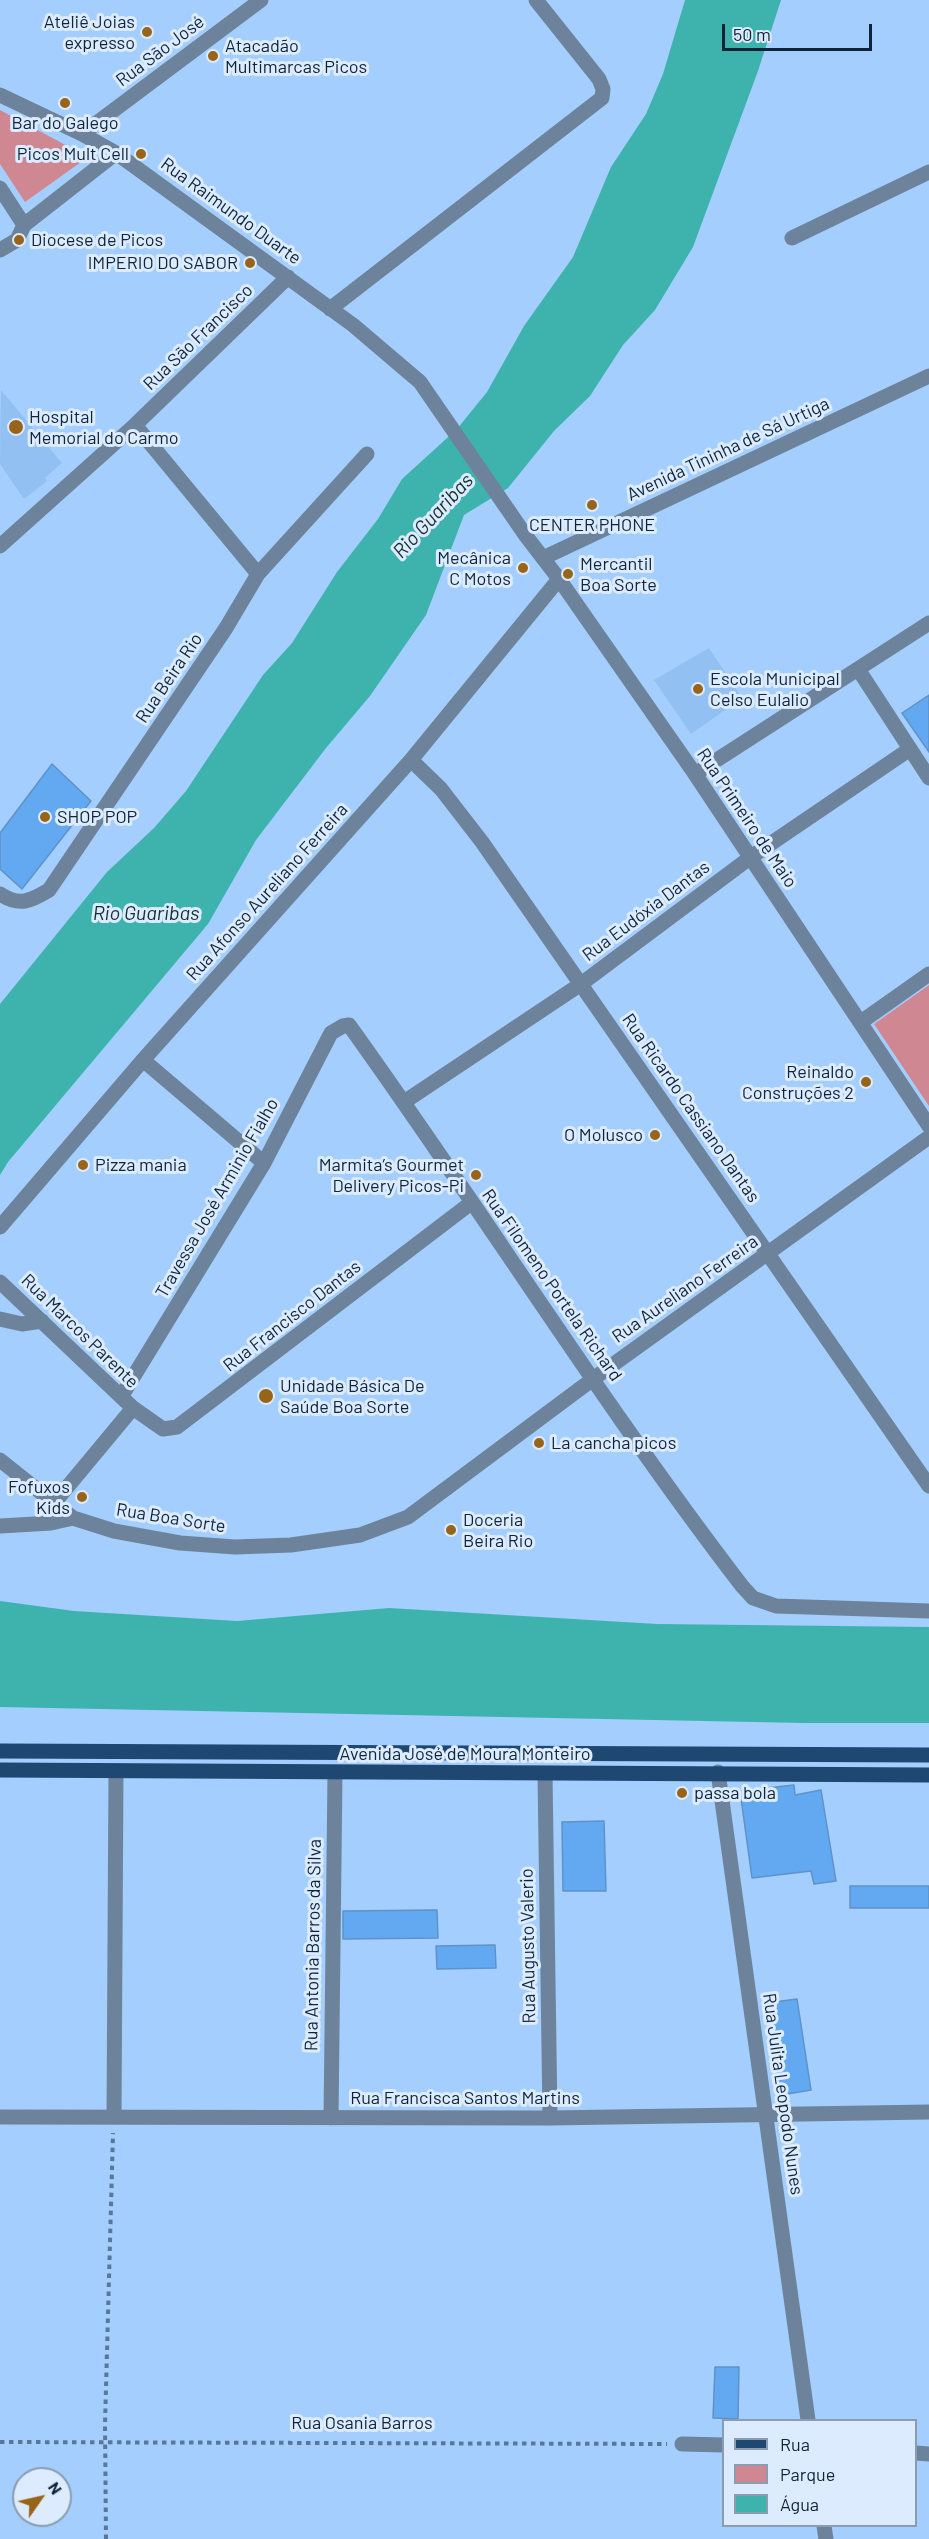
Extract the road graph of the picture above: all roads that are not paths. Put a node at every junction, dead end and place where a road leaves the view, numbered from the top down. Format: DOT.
graph roads {
  1 [pos="261,0"];
  2 [pos="536,0"];
  3 [pos="0,95"];
  4 [pos="82,134"];
  5 [pos="116,153"];
  6 [pos="929,172"];
  7 [pos="0,188"];
  8 [pos="24,225"];
  9 [pos="792,238"];
  10 [pos="0,250"];
  11 [pos="288,277"];
  12 [pos="330,309"];
  13 [pos="929,376"];
  14 [pos="135,425"];
  15 [pos="367,454"];
  16 [pos="526,536"];
  17 [pos="0,546"];
  18 [pos="543,558"];
  19 [pos="258,574"];
  20 [pos="559,579"];
  21 [pos="929,622"];
  22 [pos="858,669"];
  23 [pos="910,749"];
  24 [pos="411,760"];
  25 [pos="695,774"];
  26 [pos="929,778"];
  27 [pos="751,857"];
  28 [pos="0,894"];
  29 [pos="929,974"];
  30 [pos="581,984"];
  31 [pos="861,1022"];
  32 [pos="349,1025"];
  33 [pos="143,1060"];
  34 [pos="404,1102"];
  35 [pos="929,1126"];
  36 [pos="929,1137"];
  37 [pos="264,1163"];
  38 [pos="471,1203"];
  39 [pos="0,1227"];
  40 [pos="769,1254"];
  41 [pos="0,1282"];
  42 [pos="0,1318"];
  43 [pos="42,1321"];
  44 [pos="593,1379"];
  45 [pos="121,1397"];
  46 [pos="133,1408"];
  47 [pos="0,1460"];
  48 [pos="929,1486"];
  49 [pos="54,1503"];
  50 [pos="408,1517"];
  51 [pos="73,1518"];
  52 [pos="0,1526"];
  53 [pos="929,1611"];
  54 [pos="0,1751"];
  55 [pos="929,1755"];
  56 [pos="0,1770"];
  57 [pos="116,1771"];
  58 [pos="718,1772"];
  59 [pos="335,1773"];
  60 [pos="545,1774"];
  61 [pos="929,1775"];
  62 [pos="929,2112"];
  63 [pos="766,2114"];
  64 [pos="0,2117"];
  65 [pos="114,2117"];
  66 [pos="331,2118"];
  67 [pos="550,2118"];
  68 [pos="808,2419"];
  69 [pos="682,2444"];
  70 [pos="722,2445"];
  1 -- 4 [label="street, Rua São José"];
  2 -- 12 [label="street"];
  3 -- 4 [label="street, Rua Raimundo Duarte"];
  4 -- 5 [label="street, Rua Raimundo Duarte"];
  5 -- 8 [label="street"];
  5 -- 11 [label="street, Rua Raimundo Duarte"];
  6 -- 9 [label="street"];
  7 -- 8 [label="street"];
  8 -- 10 [label="street"];
  11 -- 12 [label="street, Rua Raimundo Duarte"];
  11 -- 14 [label="street, Rua São Francisco"];
  12 -- 16 [label="street, Rua Raimundo Duarte"];
  13 -- 18 [label="street, Avenida Tininha de Sá Urtiga"];
  14 -- 17 [label="street, Rua São Francisco"];
  14 -- 19 [label="street"];
  15 -- 19 [label="street, Rua Beira Rio"];
  16 -- 18 [label="street, Rua Primeiro de Maio"];
  18 -- 20 [label="street, Rua Primeiro de Maio"];
  19 -- 28 [label="street, Rua Beira Rio"];
  20 -- 24 [label="street, Rua Afonso Aureliano Ferreira"];
  20 -- 25 [label="street, Rua Primeiro de Maio"];
  21 -- 22 [label="street"];
  22 -- 23 [label="street"];
  22 -- 25 [label="street"];
  23 -- 26 [label="street"];
  23 -- 27 [label="street, Rua Eudóxia Dantas"];
  24 -- 30 [label="street, Rua Ricardo Cassiano Dantas"];
  24 -- 33 [label="street, Rua Afonso Aureliano Ferreira"];
  25 -- 27 [label="street, Rua Primeiro de Maio"];
  27 -- 30 [label="street, Rua Eudóxia Dantas"];
  27 -- 31 [label="street, Rua Primeiro de Maio"];
  29 -- 31 [label="street"];
  30 -- 34 [label="street, Rua Eudóxia Dantas"];
  30 -- 40 [label="street, Rua Ricardo Cassiano Dantas"];
  31 -- 35 [label="street, Rua Primeiro de Maio"];
  32 -- 34 [label="street, Rua Filomeno Portela Richard"];
  32 -- 37 [label="street, Travessa José Arminio Fialho"];
  33 -- 37 [label="street"];
  33 -- 39 [label="street, Rua Afonso Aureliano Ferreira"];
  34 -- 38 [label="street, Rua Filomeno Portela Richard"];
  36 -- 40 [label="street, Rua Aureliano Ferreira"];
  37 -- 45 [label="street, Travessa José Arminio Fialho"];
  38 -- 44 [label="street, Rua Filomeno Portela Richard"];
  38 -- 46 [label="street, Rua Francisco Dantas"];
  40 -- 44 [label="street, Rua Aureliano Ferreira"];
  40 -- 48 [label="street, Rua Ricardo Cassiano Dantas"];
  41 -- 43 [label="street, Rua Marcos Parente"];
  42 -- 43 [label="street"];
  43 -- 45 [label="street, Rua Marcos Parente"];
  44 -- 50 [label="street, Rua Aureliano Ferreira"];
  44 -- 53 [label="street, Rua Filomeno Portela Richard"];
  45 -- 46 [label="street, Rua Marcos Parente"];
  46 -- 49 [label="street"];
  47 -- 49 [label="street"];
  49 -- 51 [label="street"];
  50 -- 51 [label="street, Rua Boa Sorte"];
  51 -- 52 [label="street, Rua Boa Sorte"];
  54 -- 55 [label="main road, Avenida José de Moura Monteiro"];
  56 -- 57 [label="main road, Avenida José de Moura Monteiro"];
  57 -- 59 [label="main road, Avenida José de Moura Monteiro"];
  57 -- 65 [label="street"];
  58 -- 60 [label="main road, Avenida José de Moura Monteiro"];
  58 -- 61 [label="main road, Avenida José de Moura Monteiro"];
  58 -- 63 [label="street, Rua Julita Leopodo Nunes"];
  59 -- 60 [label="main road, Avenida José de Moura Monteiro"];
  59 -- 66 [label="street, Rua Antonia Barros da Silva"];
  60 -- 67 [label="street, Rua Augusto Valerio"];
  62 -- 63 [label="street, Rua Francisca Santos Martins"];
  63 -- 67 [label="street, Rua Francisca Santos Martins"];
  63 -- 68 [label="street, Rua Julita Leopodo Nunes"];
  64 -- 65 [label="street, Rua Francisca Santos Martins"];
  65 -- 66 [label="street, Rua Francisca Santos Martins"];
  66 -- 67 [label="street, Rua Francisca Santos Martins"];
  69 -- 70 [label="street"];
}
